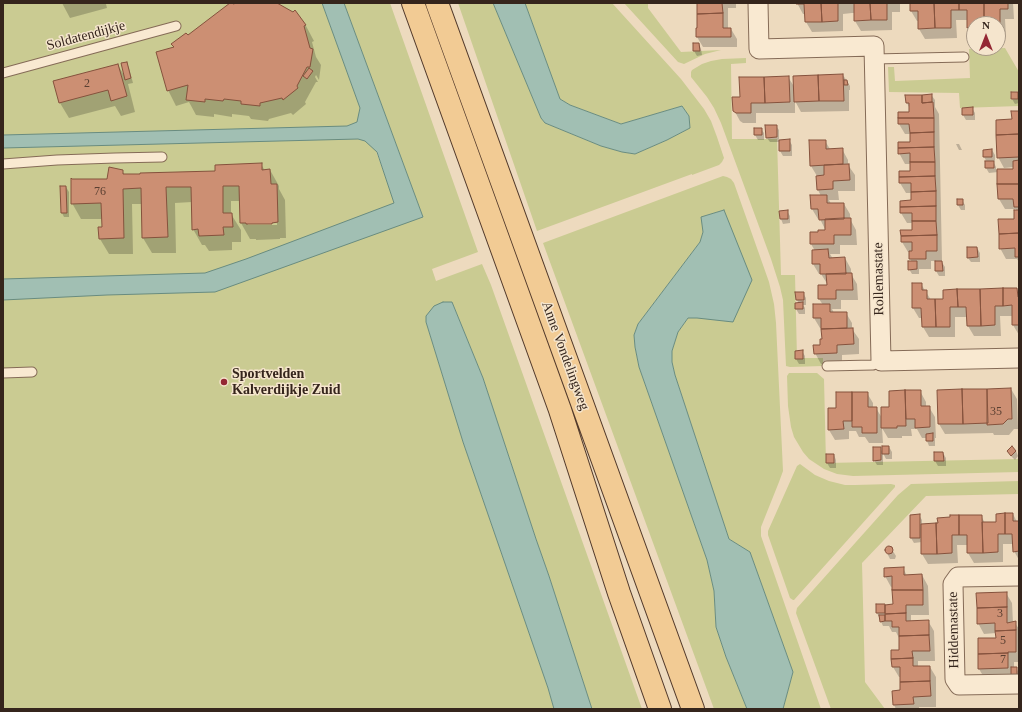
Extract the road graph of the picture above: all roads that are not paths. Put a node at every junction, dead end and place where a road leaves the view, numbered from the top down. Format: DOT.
graph roads {
  1 [pos="412,3"];
  2 [pos="437,3"];
  3 [pos="758,3"];
  4 [pos="176,26"];
  5 [pos="964,57"];
  6 [pos="874,59"];
  7 [pos="3,73"];
  8 [pos="162,157"];
  9 [pos="3,164"];
  10 [pos="1019,358"];
  11 [pos="881,361"];
  12 [pos="827,366"];
  13 [pos="32,372"];
  14 [pos="3,373"];
  15 [pos="1019,576"];
  16 [pos="1019,684"];
  17 [pos="660,709"];
  18 [pos="693,709"];
  1 -- 17 [label="main road, Anne Vondelingweg"];
  2 -- 18 [label="main road, Anne Vondelingweg"];
  3 -- 6 [label="street, Rollemastate"];
  4 -- 7 [label="lane, Soldatendijkje"];
  5 -- 6 [label="lane"];
  6 -- 11 [label="street, Rollemastate"];
  8 -- 9 [label="lane"];
  10 -- 11 [label="street"];
  11 -- 12 [label="lane"];
  13 -- 14 [label="lane"];
  15 -- 16 [label="street, Hiddemastate"];
}
